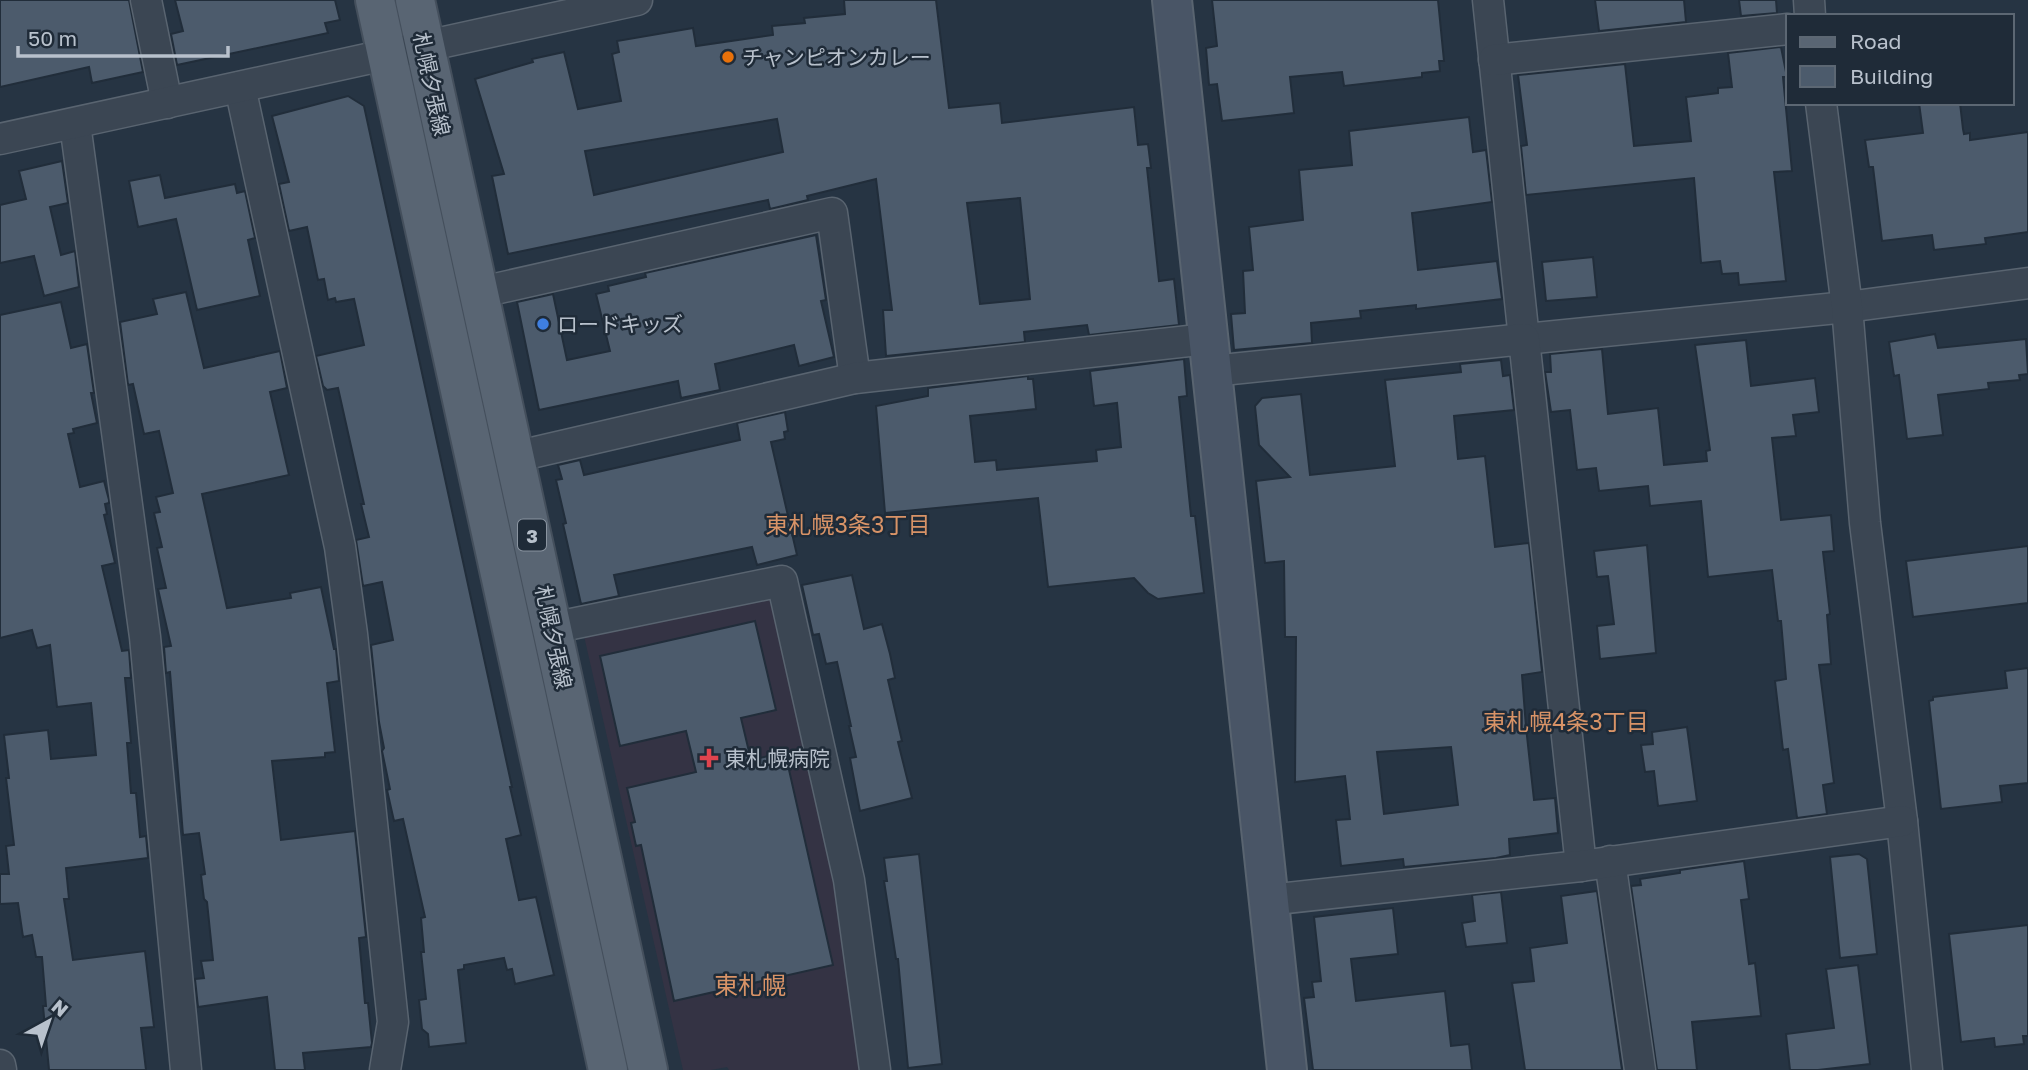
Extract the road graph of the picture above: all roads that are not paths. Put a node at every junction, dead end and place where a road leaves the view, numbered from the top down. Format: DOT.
graph roads {
  1 [pos="146,0"];
  2 [pos="375,0"];
  3 [pos="415,0"];
  4 [pos="637,0"];
  5 [pos="1172,0"];
  6 [pos="1488,0"];
  7 [pos="1786,29"];
  8 [pos="424,47"];
  9 [pos="386,54"];
  10 [pos="1494,60"];
  11 [pos="240,87"];
  12 [pos="167,103"];
  13 [pos="1821,105"];
  14 [pos="75,124"];
  15 [pos="0,139"];
  16 [pos="2028,283"];
  17 [pos="477,293"];
  18 [pos="1847,307"];
  19 [pos="1524,339"];
  20 [pos="1210,355"];
  21 [pos="855,378"];
  22 [pos="514,457"];
  23 [pos="552,628"];
  24 [pos="1902,821"];
  25 [pos="1610,861"];
  26 [pos="1581,866"];
  27 [pos="1268,900"];
  28 [pos="186,1070"];
  29 [pos="385,1070"];
  30 [pos="608,1070"];
  31 [pos="648,1070"];
  32 [pos="875,1070"];
  33 [pos="1287,1070"];
  34 [pos="1640,1070"];
  35 [pos="1927,1070"];
  1 -- 12 [label="street"];
  2 -- 9 [label="main road, 札幌夕張線 / 3"];
  3 -- 8 [label="main road, 札幌夕張線 / 3"];
  4 -- 8 [label="street"];
  5 -- 20 [label="street"];
  6 -- 10 [label="street"];
  7 -- 10 [label="street"];
  8 -- 9 [label="street"];
  8 -- 17 [label="main road, 札幌夕張線 / 3"];
  9 -- 11 [label="street"];
  9 -- 30 [label="main road, 札幌夕張線 / 3"];
  10 -- 19 [label="street"];
  11 -- 12 [label="street"];
  11 -- 29 [label="street"];
  12 -- 14 [label="street"];
  13 -- 18 [label="street"];
  14 -- 15 [label="street"];
  14 -- 28 [label="street"];
  16 -- 18 [label="street"];
  17 -- 21 [label="street"];
  17 -- 22 [label="main road, 札幌夕張線 / 3"];
  18 -- 19 [label="street"];
  18 -- 24 [label="street"];
  19 -- 20 [label="street"];
  19 -- 26 [label="street"];
  20 -- 21 [label="street"];
  20 -- 27 [label="street"];
  21 -- 22 [label="street"];
  22 -- 23 [label="main road, 札幌夕張線 / 3"];
  23 -- 31 [label="main road, 札幌夕張線 / 3"];
  23 -- 32 [label="street"];
  24 -- 25 [label="street"];
  24 -- 35 [label="street"];
  25 -- 26 [label="street"];
  25 -- 34 [label="street"];
  26 -- 27 [label="street"];
  27 -- 33 [label="street"];
}
